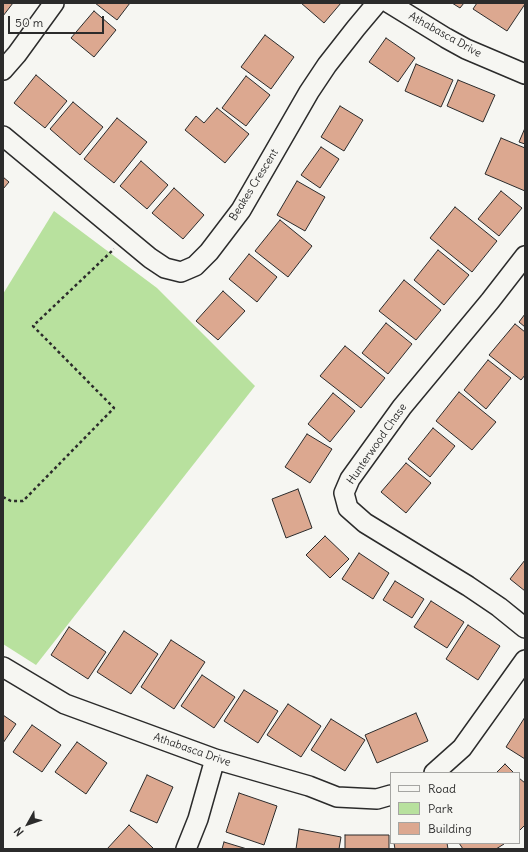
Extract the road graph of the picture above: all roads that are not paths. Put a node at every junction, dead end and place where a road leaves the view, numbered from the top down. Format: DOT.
graph roads {
  1 [pos="54,3"];
  2 [pos="377,3"];
  3 [pos="389,3"];
  4 [pos="3,70"];
  5 [pos="525,74"];
  6 [pos="3,136"];
  7 [pos="525,256"];
  8 [pos="525,628"];
  9 [pos="525,660"];
  10 [pos="3,667"];
  11 [pos="215,759"];
  12 [pos="435,772"];
  13 [pos="390,795"];
  14 [pos="186,849"];
  1 -- 4 [label="street"];
  2 -- 6 [label="street, Beakes Crescent"];
  3 -- 5 [label="street, Athabasca Drive"];
  7 -- 8 [label="street, Hunterwood Chase"];
  9 -- 12 [label="street"];
  10 -- 11 [label="street, Athabasca Drive"];
  11 -- 13 [label="street, Athabasca Drive"];
  11 -- 14 [label="street"];
}
